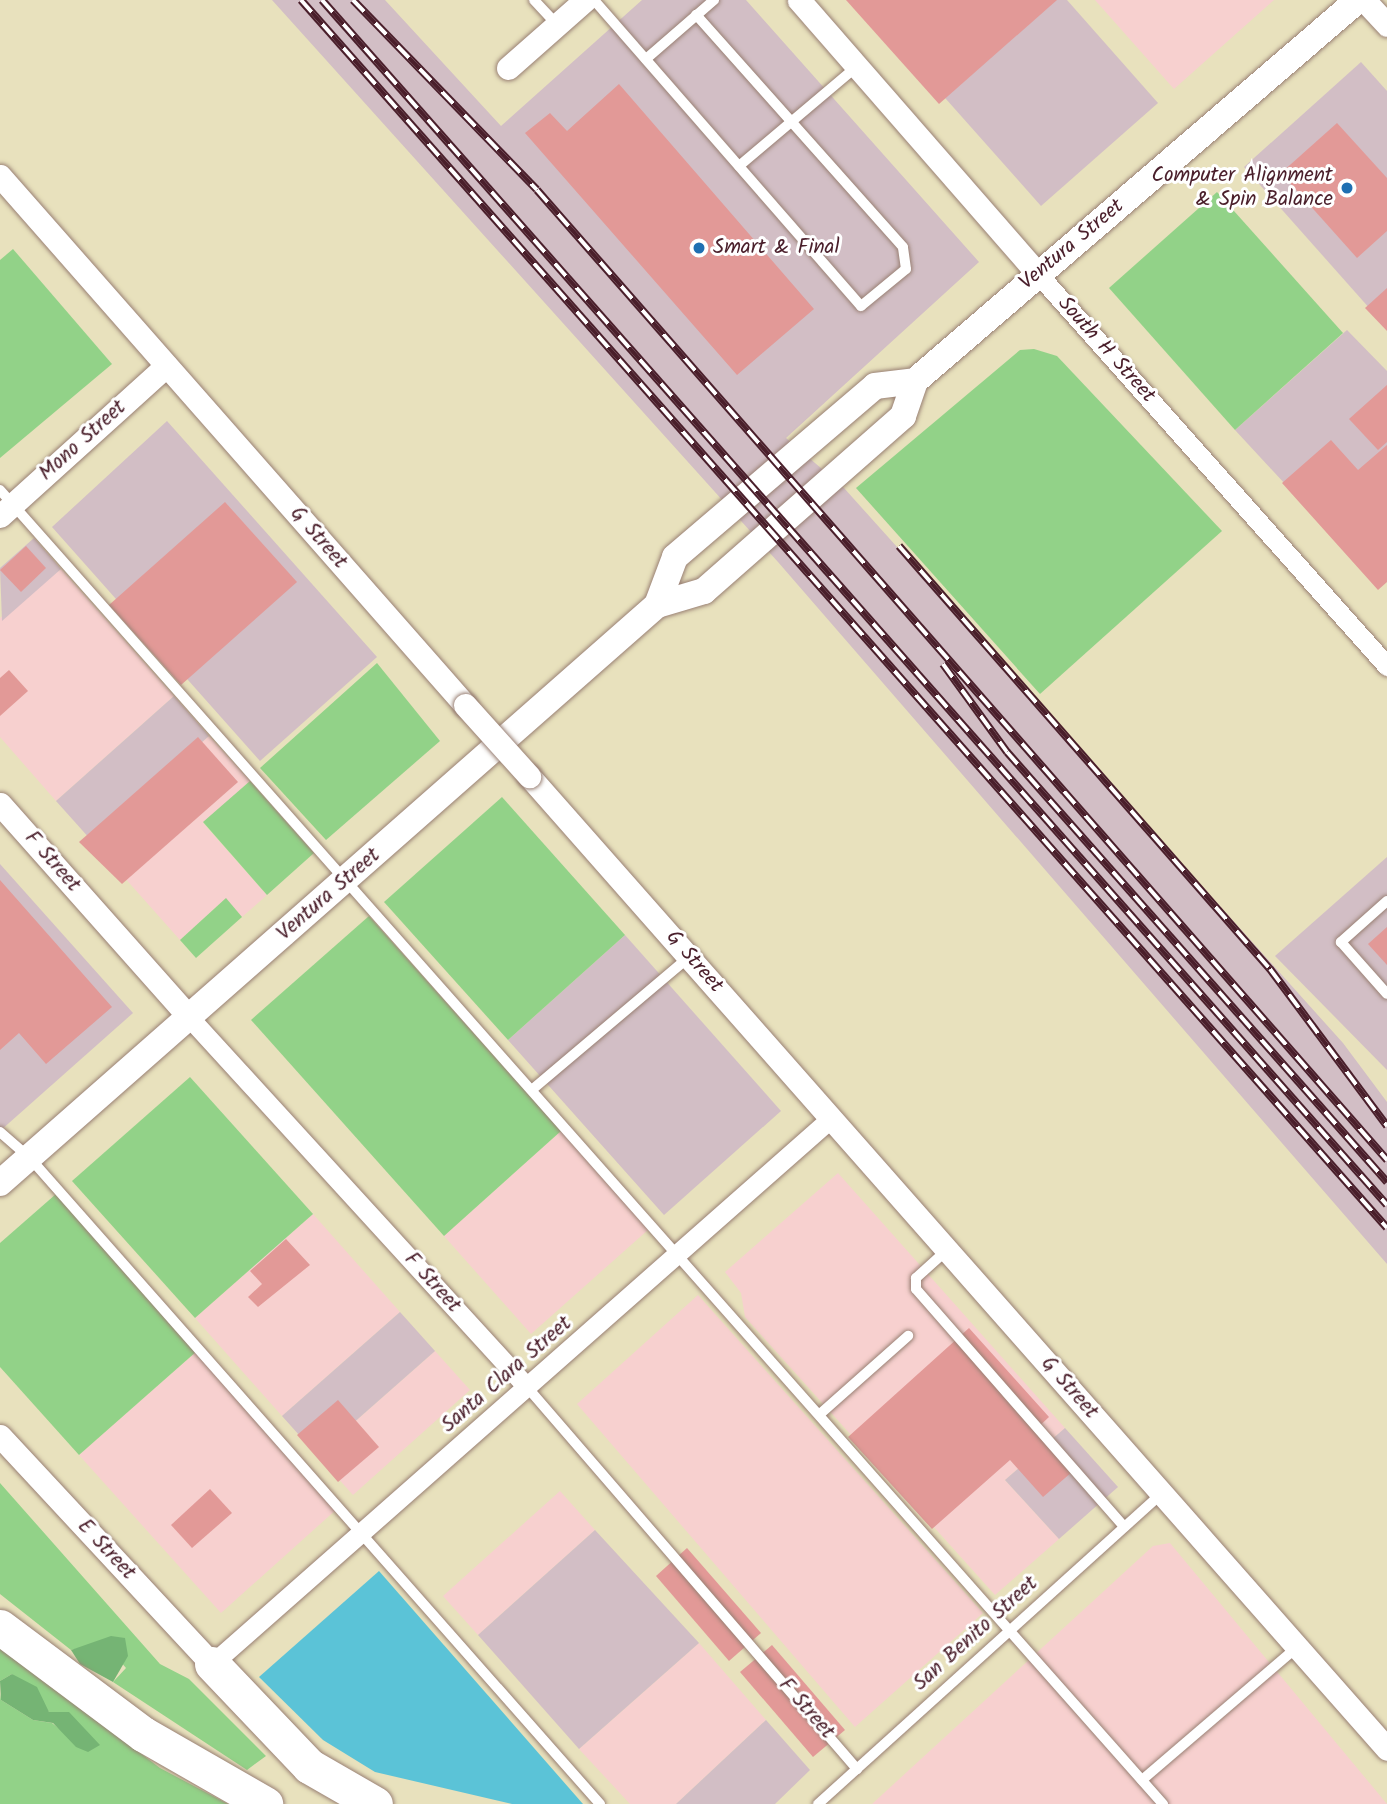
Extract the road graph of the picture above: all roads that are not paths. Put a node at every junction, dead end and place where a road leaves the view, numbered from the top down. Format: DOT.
graph roads {
  1 [pos="534,0"];
  2 [pos="585,0"];
  3 [pos="594,0"];
  4 [pos="714,0"];
  5 [pos="799,0"];
  6 [pos="1358,0"];
  7 [pos="1364,0"];
  8 [pos="696,15"];
  9 [pos="557,24"];
  10 [pos="1387,25"];
  11 [pos="646,59"];
  12 [pos="857,66"];
  13 [pos="508,68"];
  14 [pos="792,122"];
  15 [pos="739,166"];
  16 [pos="0,176"];
  17 [pos="1038,274"];
  18 [pos="166,366"];
  19 [pos="915,381"];
  20 [pos="4,504"];
  21 [pos="657,606"];
  22 [pos="1383,653"];
  23 [pos="0,804"];
  24 [pos="346,880"];
  25 [pos="1387,901"];
  26 [pos="689,957"];
  27 [pos="1387,993"];
  28 [pos="188,1016"];
  29 [pos="534,1088"];
  30 [pos="831,1118"];
  31 [pos="0,1132"];
  32 [pos="29,1157"];
  33 [pos="0,1183"];
  34 [pos="947,1250"];
  35 [pos="677,1255"];
  36 [pos="908,1336"];
  37 [pos="527,1387"];
  38 [pos="820,1415"];
  39 [pos="0,1436"];
  40 [pos="1161,1493"];
  41 [pos="1124,1527"];
  42 [pos="360,1534"];
  43 [pos="0,1627"];
  44 [pos="1011,1629"];
  45 [pos="1297,1647"];
  46 [pos="212,1664"];
  47 [pos="1387,1749"];
  48 [pos="857,1769"];
  49 [pos="1142,1780"];
  50 [pos="265,1804"];
  51 [pos="375,1804"];
  52 [pos="600,1804"];
  53 [pos="818,1804"];
  54 [pos="1163,1804"];
  1 -- 9 [label="lane"];
  2 -- 9 [label="street"];
  3 -- 11 [label="lane"];
  4 -- 8 [label="lane"];
  5 -- 12 [label="street, South H Street"];
  6 -- 17 [label="main road, Ventura Street"];
  7 -- 10 [label="street"];
  8 -- 11 [label="lane"];
  8 -- 14 [label="lane"];
  9 -- 13 [label="street"];
  11 -- 15 [label="lane"];
  12 -- 14 [label="lane"];
  12 -- 17 [label="street, South H Street"];
  14 -- 15 [label="lane"];
  14 -- 15 [label="lane"];
  16 -- 18 [label="street, G Street"];
  17 -- 19 [label="main road, Ventura Street"];
  17 -- 22 [label="street, South H Street"];
  18 -- 20 [label="street, Mono Street"];
  18 -- 26 [label="street, G Street, bridge"];
  19 -- 21 [label="main road, Ventura Street"];
  19 -- 21 [label="main road, Ventura Street"];
  20 -- 24 [label="lane"];
  21 -- 24 [label="main road, Ventura Street"];
  23 -- 28 [label="street, F Street"];
  24 -- 28 [label="main road, Ventura Street"];
  24 -- 29 [label="lane"];
  25 -- 27 [label="lane"];
  26 -- 29 [label="lane"];
  26 -- 30 [label="street, G Street"];
  28 -- 32 [label="main road, Ventura Street"];
  28 -- 37 [label="street, F Street"];
  29 -- 35 [label="lane"];
  30 -- 34 [label="street, G Street"];
  30 -- 35 [label="street, Santa Clara Street"];
  31 -- 32 [label="lane"];
  32 -- 33 [label="main road, Ventura Street"];
  32 -- 42 [label="lane"];
  34 -- 40 [label="street, G Street"];
  34 -- 41 [label="lane"];
  35 -- 37 [label="street, Santa Clara Street"];
  35 -- 38 [label="lane"];
  36 -- 38 [label="lane"];
  37 -- 42 [label="street, Santa Clara Street"];
  37 -- 48 [label="lane, F Street"];
  38 -- 44 [label="lane"];
  39 -- 46 [label="street, E Street"];
  40 -- 41 [label="lane, San Benito Street"];
  40 -- 45 [label="street, G Street"];
  41 -- 44 [label="lane, San Benito Street"];
  42 -- 46 [label="street, Santa Clara Street"];
  42 -- 52 [label="lane"];
  43 -- 50 [label="highway"];
  44 -- 48 [label="lane, San Benito Street"];
  44 -- 49 [label="lane"];
  45 -- 47 [label="street, G Street"];
  45 -- 49 [label="lane"];
  46 -- 51 [label="highway"];
  48 -- 53 [label="lane, San Benito Street"];
  49 -- 54 [label="lane"];
}
